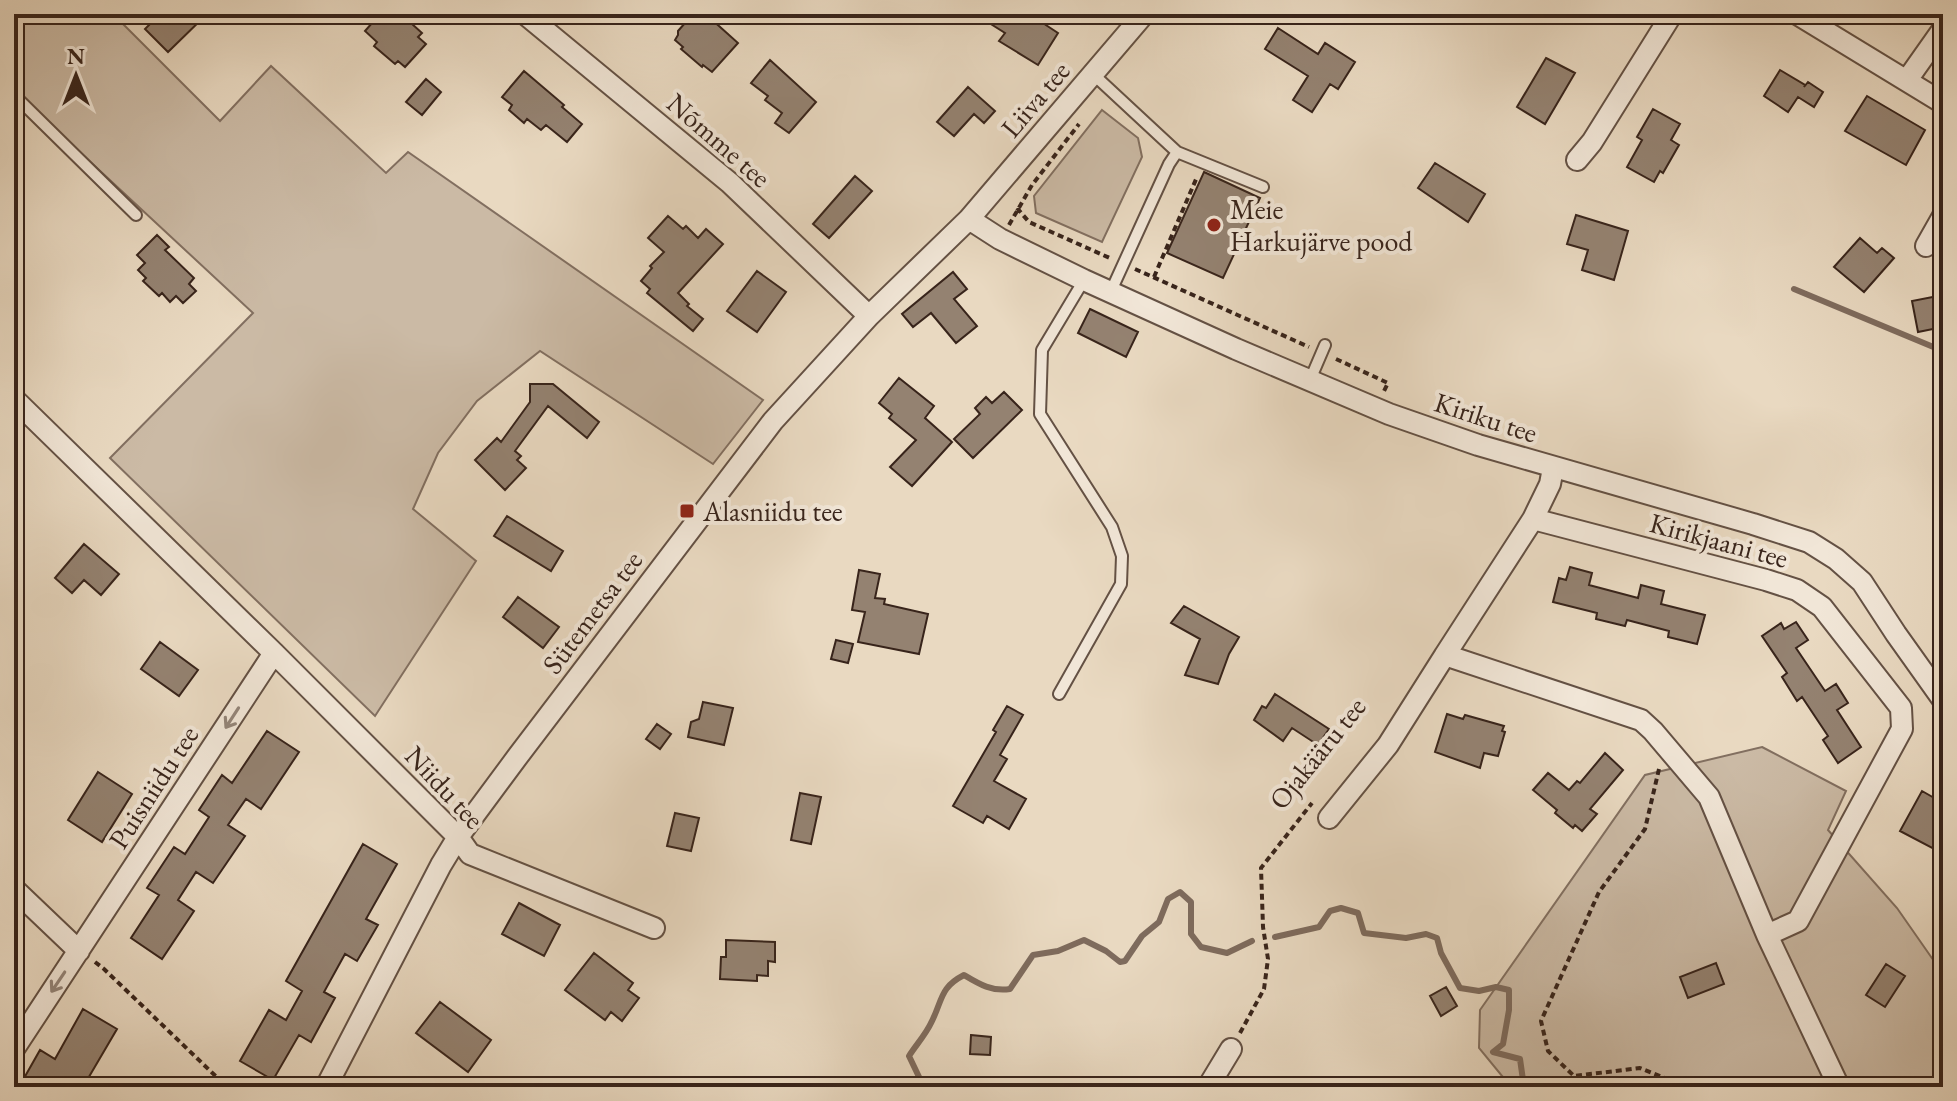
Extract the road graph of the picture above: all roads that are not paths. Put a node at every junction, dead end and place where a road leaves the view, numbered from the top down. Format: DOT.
graph roads {
  1 [pos="525,14"];
  2 [pos="1144,14"];
  3 [pos="1672,14"];
  4 [pos="1797,14"];
  5 [pos="1943,29"];
  6 [pos="1093,74"];
  7 [pos="1907,80"];
  8 [pos="14,95"];
  9 [pos="1943,103"];
  10 [pos="1177,152"];
  11 [pos="1577,160"];
  12 [pos="1263,187"];
  13 [pos="136,215"];
  14 [pos="1943,216"];
  15 [pos="969,219"];
  16 [pos="1926,246"];
  17 [pos="1084,280"];
  18 [pos="1111,291"];
  19 [pos="869,316"];
  20 [pos="1323,349"];
  21 [pos="1310,380"];
  22 [pos="14,399"];
  23 [pos="1553,468"];
  24 [pos="1533,519"];
  25 [pos="274,653"];
  26 [pos="1445,655"];
  27 [pos="1059,694"];
  28 [pos="1943,700"];
  29 [pos="1329,818"];
  30 [pos="458,837"];
  31 [pos="14,889"];
  32 [pos="654,928"];
  33 [pos="1767,935"];
  34 [pos="79,951"];
  35 [pos="14,1049"];
  36 [pos="1231,1049"];
  37 [pos="332,1085"];
  38 [pos="1208,1087"];
  39 [pos="1839,1087"];
  1 -- 19 [label="street, Nõmme tee"];
  2 -- 6 [label="street, Liiva tee"];
  3 -- 11 [label="street"];
  4 -- 7 [label="street"];
  5 -- 7 [label="street"];
  6 -- 10 [label="lane"];
  6 -- 15 [label="street, Liiva tee"];
  7 -- 9 [label="street"];
  8 -- 13 [label="lane"];
  10 -- 12 [label="lane"];
  10 -- 18 [label="lane"];
  14 -- 16 [label="street"];
  15 -- 17 [label="street, Kiriku tee"];
  15 -- 19 [label="street, Sütemetsa tee"];
  17 -- 18 [label="street, Kiriku tee"];
  17 -- 27 [label="lane"];
  18 -- 21 [label="street, Kiriku tee"];
  19 -- 30 [label="street, Sütemetsa tee"];
  20 -- 21 [label="lane"];
  21 -- 23 [label="street, Kiriku tee"];
  22 -- 25 [label="street"];
  23 -- 24 [label="street"];
  23 -- 28 [label="street, Kiriku tee"];
  24 -- 26 [label="street"];
  24 -- 33 [label="street, Kirikjaani tee"];
  25 -- 30 [label="street, Niidu tee"];
  25 -- 34 [label="street, Puisniidu tee, one-way"];
  26 -- 29 [label="street, Ojakääru tee"];
  26 -- 33 [label="street"];
  30 -- 32 [label="street, Niidu tee"];
  30 -- 37 [label="street, Sütemetsa tee"];
  31 -- 34 [label="street"];
  33 -- 39 [label="street"];
  34 -- 35 [label="street, Puisniidu tee, one-way"];
  36 -- 38 [label="street"];
}
